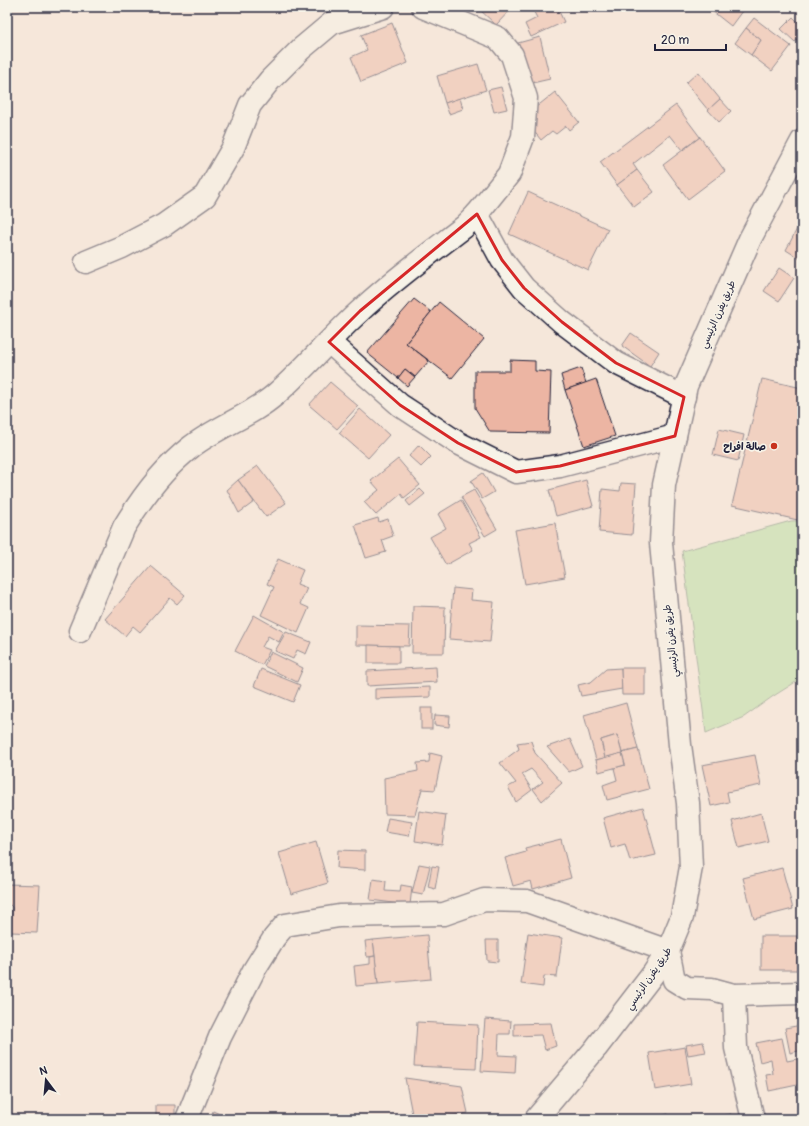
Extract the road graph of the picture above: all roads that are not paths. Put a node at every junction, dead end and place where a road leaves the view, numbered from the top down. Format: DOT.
graph roads {
  1 [pos="383,7"];
  2 [pos="423,7"];
  3 [pos="800,150"];
  4 [pos="477,214"];
  5 [pos="86,262"];
  6 [pos="330,342"];
  7 [pos="684,397"];
  8 [pos="675,436"];
  9 [pos="80,631"];
  10 [pos="668,951"];
  11 [pos="802,993"];
  12 [pos="734,995"];
  13 [pos="187,1119"];
  14 [pos="536,1119"];
  15 [pos="753,1119"];
  1 -- 5 [label="street"];
  2 -- 4 [label="street"];
  3 -- 7 [label="street, طريق يفرن الرئيسي"];
  4 -- 6 [label="street"];
  4 -- 7 [label="street"];
  6 -- 8 [label="street"];
  6 -- 9 [label="street"];
  7 -- 8 [label="street, طريق يفرن الرئيسي"];
  8 -- 10 [label="street, طريق يفرن الرئيسي"];
  10 -- 12 [label="street"];
  10 -- 13 [label="street"];
  10 -- 14 [label="street, طريق يفرن الرئيسي"];
  11 -- 12 [label="street"];
  12 -- 15 [label="street"];
}
